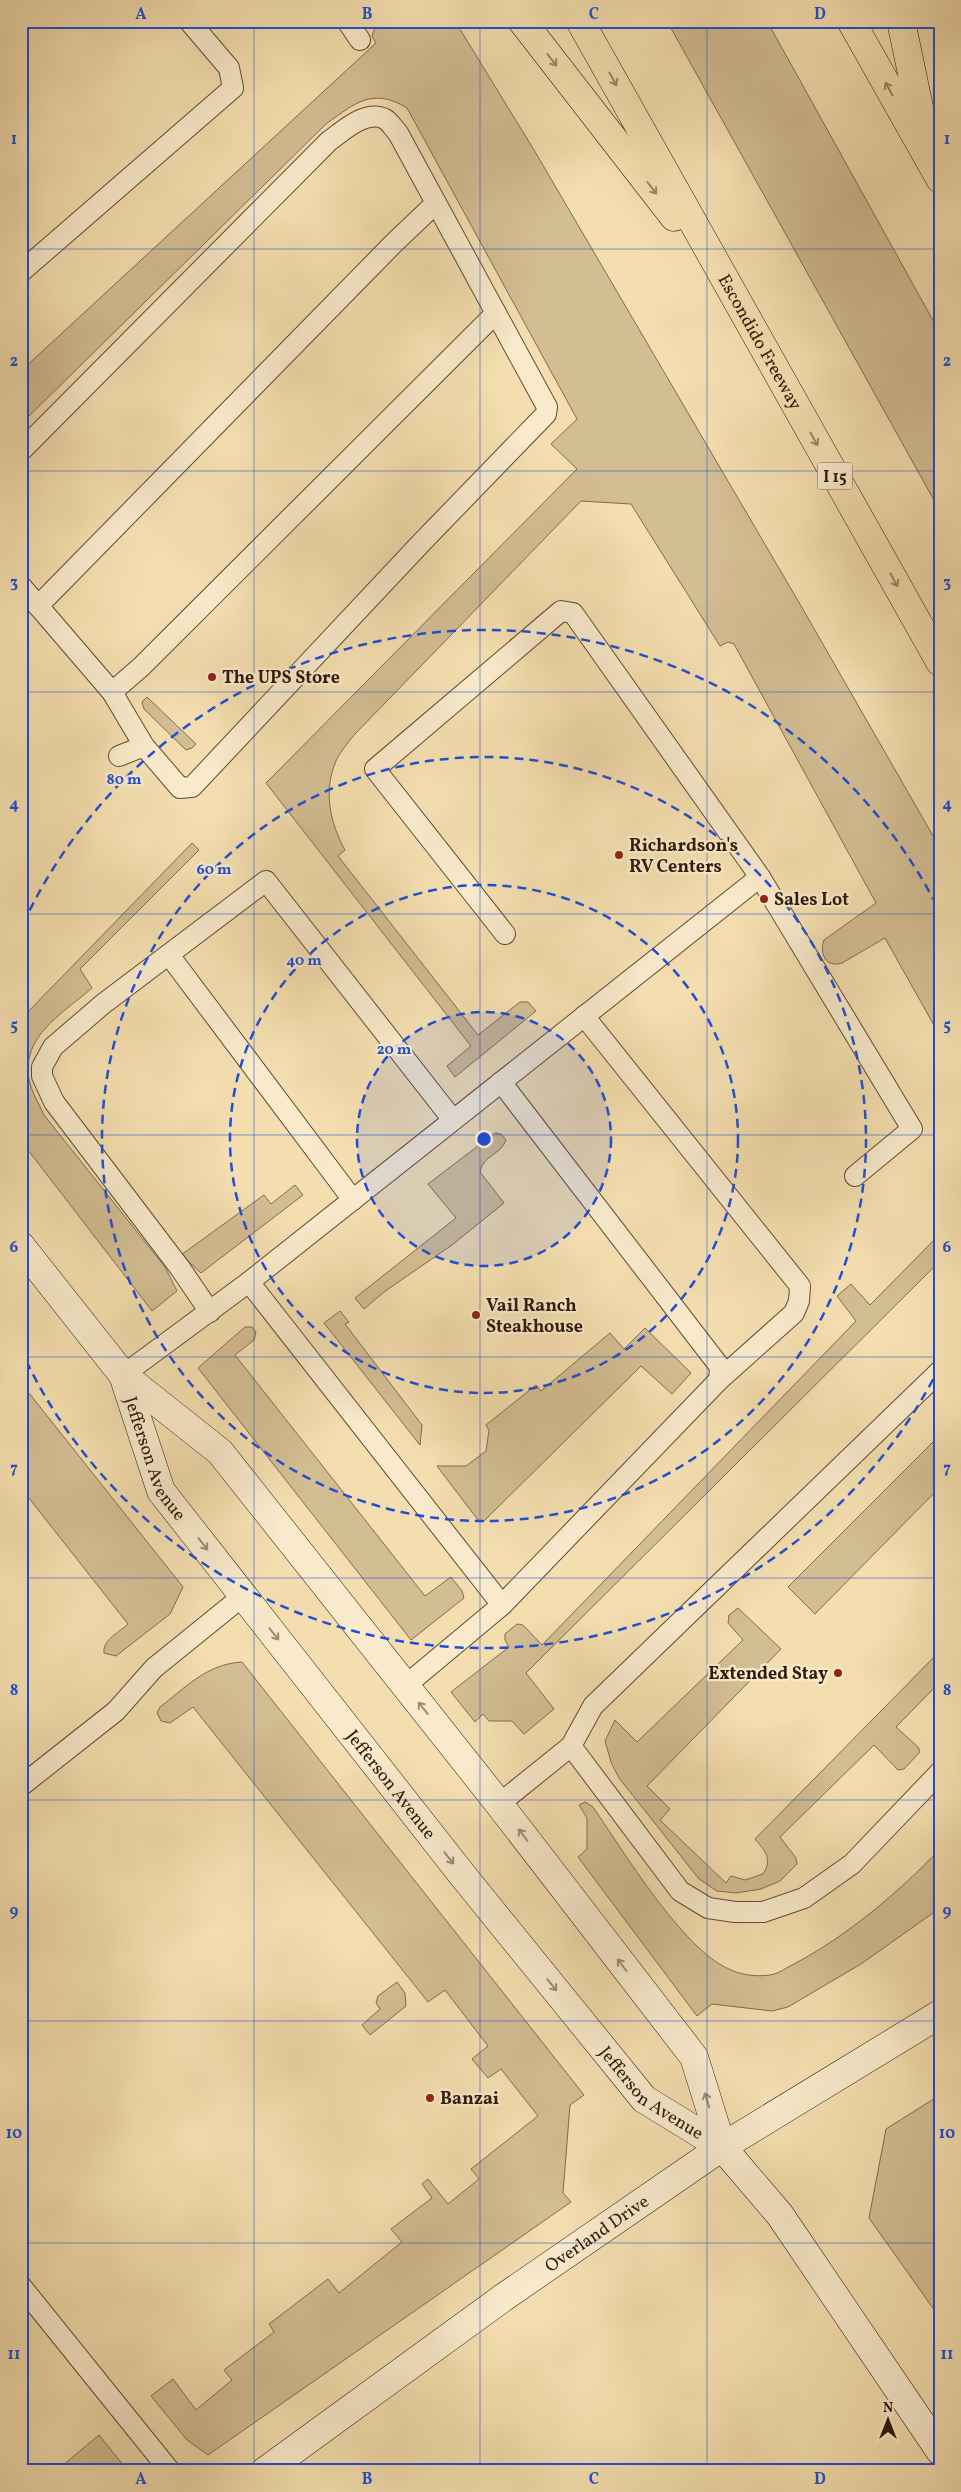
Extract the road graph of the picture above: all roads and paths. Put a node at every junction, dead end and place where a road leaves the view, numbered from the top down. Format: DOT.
graph roads {
  1 [pos="189,21"];
  2 [pos="347,21"];
  3 [pos="522,21"];
  4 [pos="580,21"];
  5 [pos="851,21"];
  6 [pos="901,21"];
  7 [pos="360,40"];
  8 [pos="935,171"];
  9 [pos="436,203"];
  10 [pos="23,268"];
  11 [pos="730,289"];
  12 [pos="496,313"];
  13 [pos="21,452"];
  14 [pos="21,586"];
  15 [pos="38,606"];
  16 [pos="940,662"];
  17 [pos="112,692"];
  18 [pos="144,746"];
  19 [pos="119,756"];
  20 [pos="760,877"];
  21 [pos="505,934"];
  22 [pos="169,955"];
  23 [pos="584,1016"];
  24 [pos="501,1082"];
  25 [pos="453,1120"];
  26 [pos="855,1176"];
  27 [pos="353,1200"];
  28 [pos="21,1246"];
  29 [pos="249,1282"];
  30 [pos="210,1312"];
  31 [pos="940,1371"];
  32 [pos="124,1376"];
  33 [pos="719,1380"];
  34 [pos="244,1596"];
  35 [pos="502,1606"];
  36 [pos="405,1686"];
  37 [pos="571,1746"];
  38 [pos="940,1772"];
  39 [pos="21,1786"];
  40 [pos="499,1804"];
  41 [pos="940,2014"];
  42 [pos="722,2147"];
  43 [pos="21,2286"];
  44 [pos="940,2451"];
  45 [pos="170,2471"];
  46 [pos="265,2471"];
  1 -- 10 [label="lane"];
  2 -- 7 [label="lane"];
  3 -- 11 [label="highway, one-way"];
  4 -- 11 [label="highway, Escondido Freeway / I 15, one-way"];
  8 -- 5 [label="highway, one-way"];
  6 -- 8 [label="highway"];
  9 -- 12 [label="lane"];
  9 -- 13 [label="lane"];
  9 -- 15 [label="lane"];
  11 -- 16 [label="highway, Escondido Freeway / I 15, one-way"];
  12 -- 17 [label="lane"];
  12 -- 18 [label="lane"];
  14 -- 15 [label="lane"];
  15 -- 17 [label="lane"];
  17 -- 18 [label="lane"];
  18 -- 19 [label="lane"];
  20 -- 21 [label="lane"];
  20 -- 23 [label="lane"];
  20 -- 26 [label="lane"];
  22 -- 25 [label="lane"];
  22 -- 27 [label="lane"];
  22 -- 30 [label="lane"];
  23 -- 24 [label="lane"];
  23 -- 33 [label="lane"];
  24 -- 25 [label="lane"];
  24 -- 33 [label="lane"];
  25 -- 27 [label="lane"];
  27 -- 29 [label="lane"];
  28 -- 32 [label="main road, Jefferson Avenue"];
  29 -- 30 [label="lane"];
  29 -- 35 [label="lane"];
  30 -- 32 [label="lane"];
  31 -- 37 [label="lane"];
  32 -- 34 [label="main road, Jefferson Avenue, one-way"];
  32 -- 36 [label="main road, Jefferson Avenue"];
  33 -- 35 [label="lane"];
  34 -- 39 [label="lane"];
  34 -- 42 [label="main road, Jefferson Avenue, one-way"];
  35 -- 36 [label="lane"];
  40 -- 36 [label="main road, Jefferson Avenue, one-way"];
  37 -- 38 [label="lane"];
  37 -- 40 [label="lane"];
  42 -- 40 [label="main road, Jefferson Avenue, one-way"];
  41 -- 42 [label="main road, Overland Drive"];
  42 -- 44 [label="main road, Jefferson Avenue"];
  42 -- 46 [label="main road, Overland Drive"];
  43 -- 45 [label="lane"];
}
